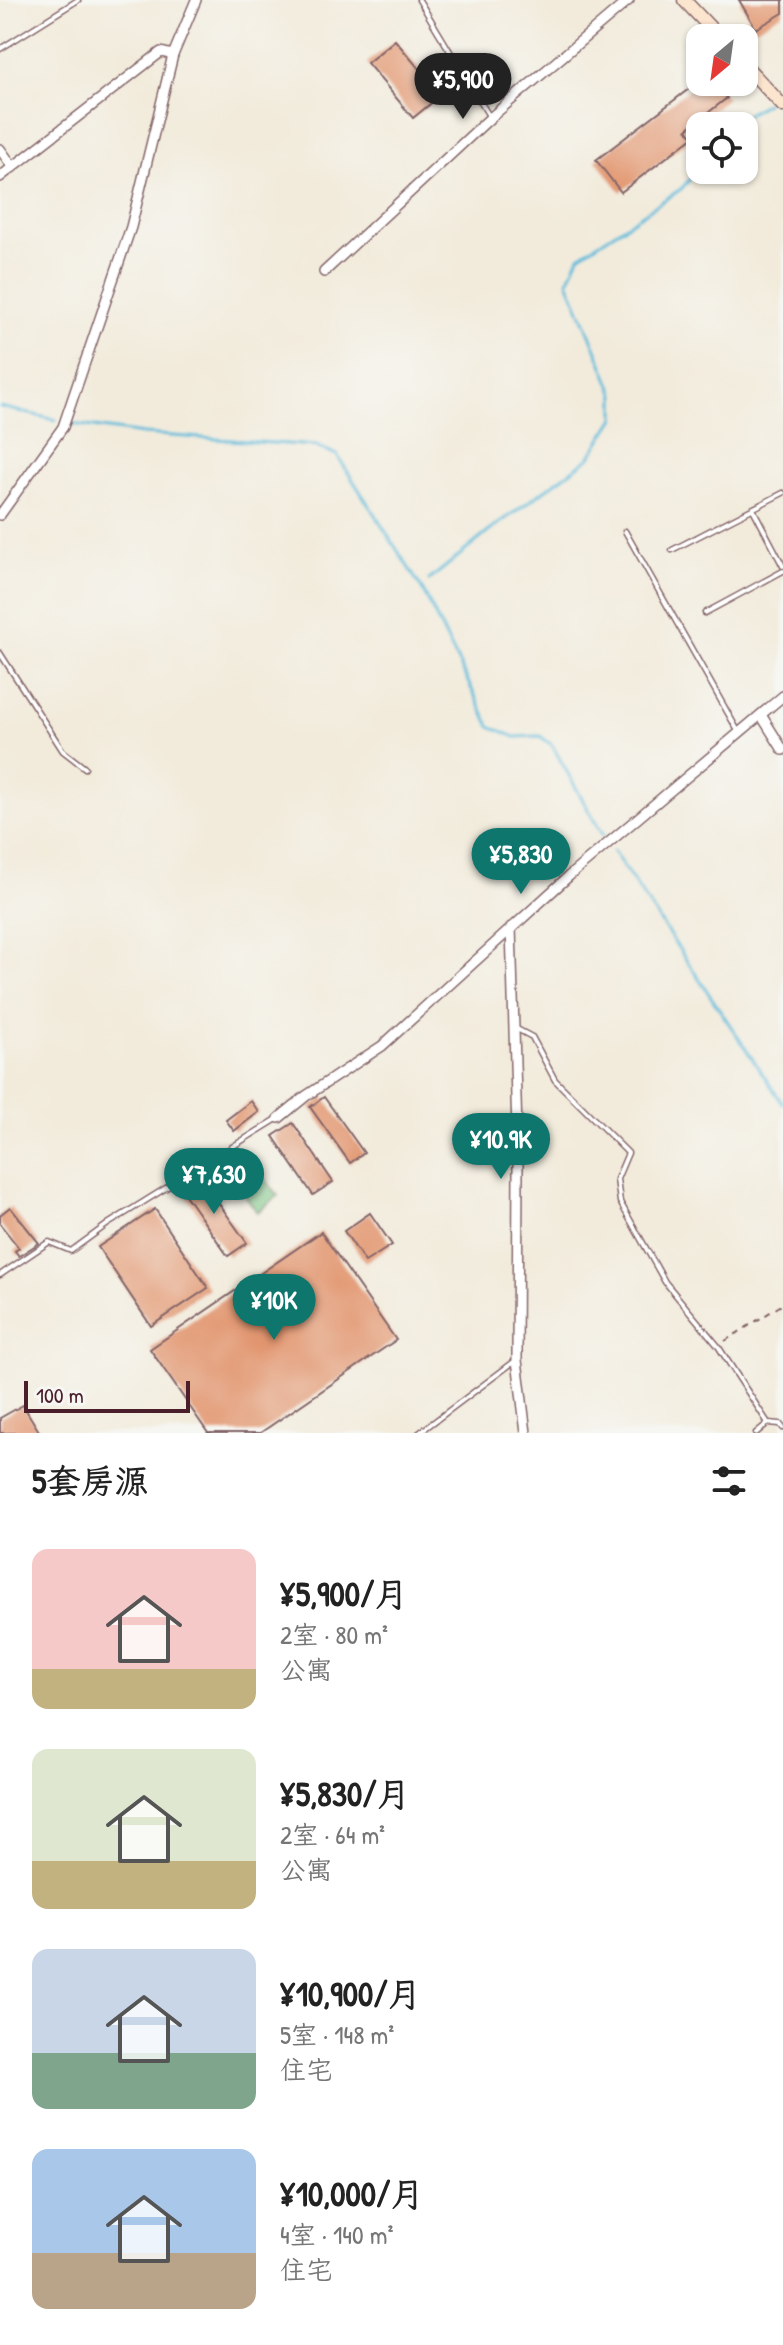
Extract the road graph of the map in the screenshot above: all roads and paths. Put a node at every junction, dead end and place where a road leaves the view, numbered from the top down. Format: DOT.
graph roads {
  1 [pos="78,0"];
  2 [pos="196,0"];
  3 [pos="419,0"];
  4 [pos="629,0"];
  5 [pos="684,0"];
  6 [pos="707,24"];
  7 [pos="0,49"];
  8 [pos="173,55"];
  9 [pos="758,79"];
  10 [pos="783,106"];
  11 [pos="490,118"];
  12 [pos="0,149"];
  13 [pos="13,167"];
  14 [pos="0,177"];
  15 [pos="324,272"];
  16 [pos="783,493"];
  17 [pos="753,509"];
  18 [pos="0,515"];
  19 [pos="625,531"];
  20 [pos="672,550"];
  21 [pos="783,568"];
  22 [pos="705,613"];
  23 [pos="0,653"];
  24 [pos="783,696"];
  25 [pos="761,715"];
  26 [pos="740,733"];
  27 [pos="783,750"];
  28 [pos="85,768"];
  29 [pos="511,927"];
  30 [pos="514,1027"];
  31 [pos="279,1118"];
  32 [pos="0,1275"];
  33 [pos="783,1304"];
  34 [pos="718,1346"];
  35 [pos="517,1360"];
  36 [pos="768,1423"];
  37 [pos="783,1428"];
  38 [pos="419,1433"];
  39 [pos="526,1433"];
  40 [pos="756,1433"];
  1 -- 7 [label="lane"];
  2 -- 8 [label="street"];
  3 -- 11 [label="lane"];
  4 -- 11 [label="street"];
  5 -- 6 [label="main road"];
  8 -- 13 [label="street"];
  8 -- 18 [label="street"];
  9 -- 10 [label="main road"];
  11 -- 15 [label="street"];
  12 -- 13 [label="street"];
  13 -- 14 [label="street"];
  16 -- 17 [label="lane"];
  17 -- 20 [label="lane"];
  17 -- 21 [label="lane"];
  19 -- 26 [label="lane"];
  21 -- 22 [label="lane"];
  23 -- 28 [label="lane"];
  24 -- 25 [label="street"];
  25 -- 26 [label="street"];
  25 -- 27 [label="street"];
  26 -- 29 [label="street"];
  29 -- 30 [label="street"];
  29 -- 31 [label="street"];
  30 -- 34 [label="lane"];
  30 -- 35 [label="street"];
  31 -- 32 [label="lane"];
  33 -- 34 [label="path"];
  34 -- 36 [label="lane"];
  35 -- 38 [label="lane"];
  35 -- 39 [label="street"];
  36 -- 37 [label="lane"];
  36 -- 40 [label="lane"];
}
